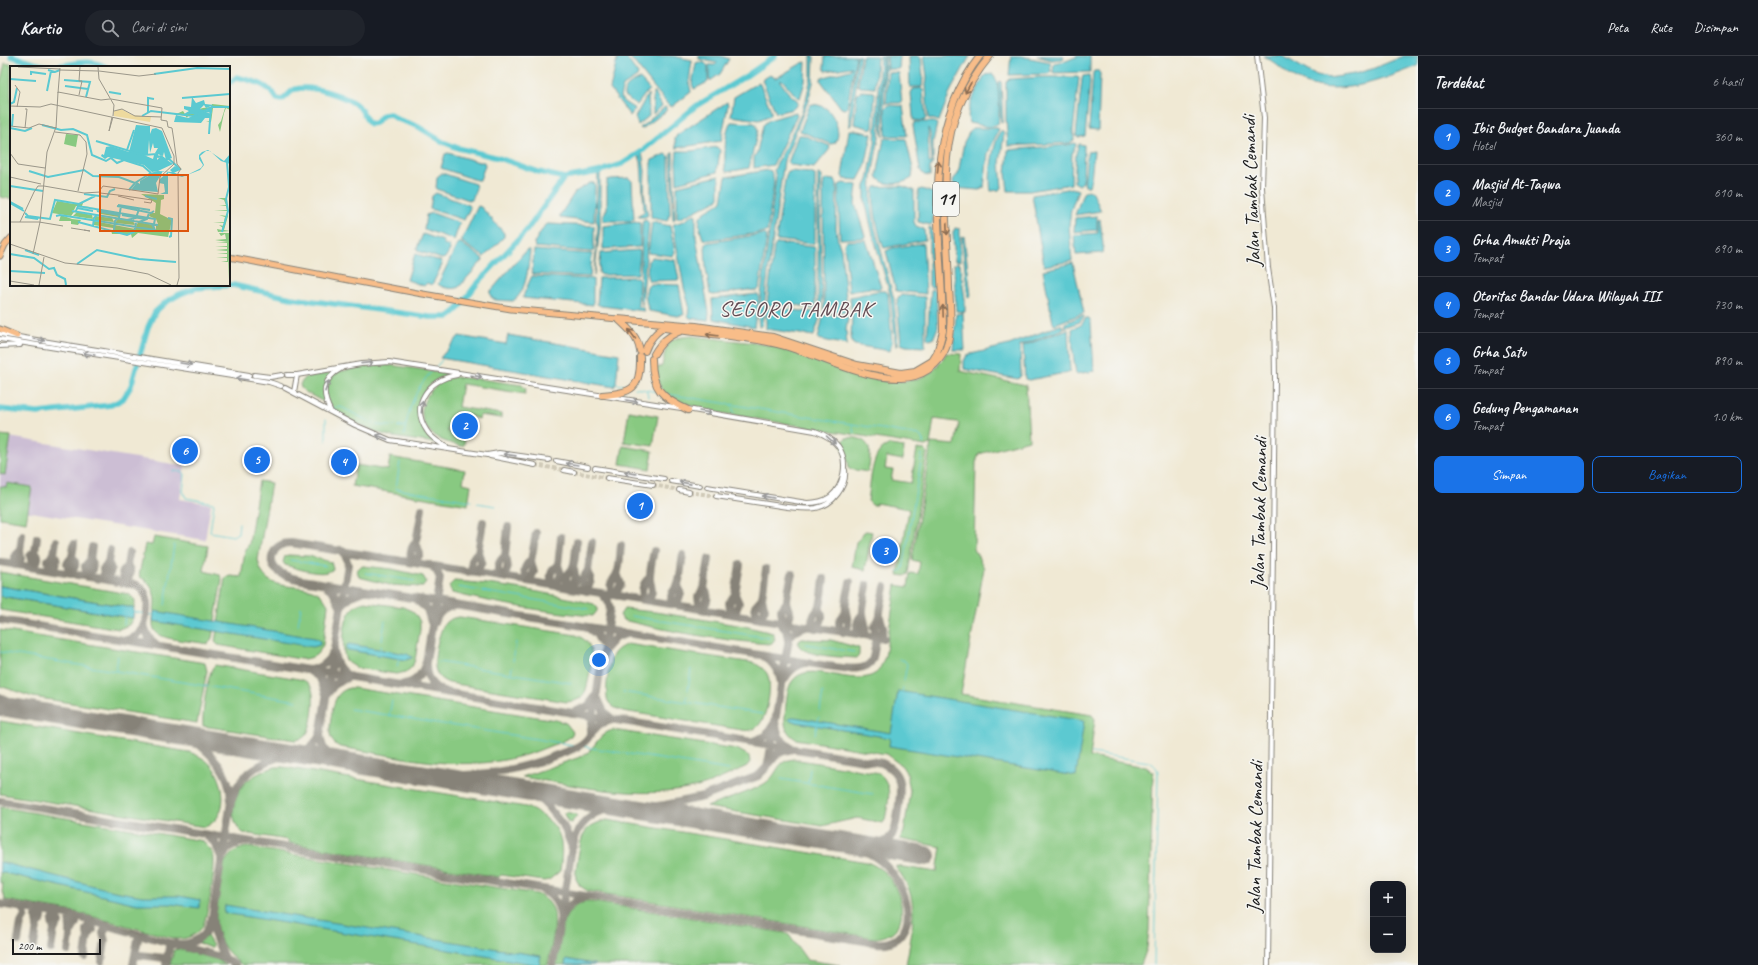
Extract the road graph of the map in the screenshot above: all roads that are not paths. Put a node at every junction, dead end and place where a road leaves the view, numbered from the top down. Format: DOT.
graph roads {
  1 [pos="980,56"];
  2 [pos="990,56"];
  3 [pos="1257,56"];
  4 [pos="10,239"];
  5 [pos="0,256"];
  6 [pos="230,257"];
  7 [pos="618,319"];
  8 [pos="641,322"];
  9 [pos="670,324"];
  10 [pos="664,327"];
  11 [pos="0,329"];
  12 [pos="682,331"];
  13 [pos="0,334"];
  14 [pos="17,336"];
  15 [pos="0,339"];
  16 [pos="31,345"];
  17 [pos="0,346"];
  18 [pos="941,350"];
  19 [pos="642,354"];
  20 [pos="147,361"];
  21 [pos="346,366"];
  22 [pos="463,374"];
  23 [pos="297,375"];
  24 [pos="270,377"];
  25 [pos="269,382"];
  26 [pos="294,392"];
  27 [pos="602,396"];
  28 [pos="688,410"];
  29 [pos="332,412"];
  30 [pos="448,448"];
  31 [pos="487,455"];
  32 [pos="549,460"];
  33 [pos="556,461"];
  34 [pos="535,466"];
  35 [pos="845,466"];
  36 [pos="588,467"];
  37 [pos="595,468"];
  38 [pos="564,470"];
  39 [pos="574,472"];
  40 [pos="607,478"];
  41 [pos="664,479"];
  42 [pos="671,480"];
  43 [pos="653,485"];
  44 [pos="700,486"];
  45 [pos="707,487"];
  46 [pos="679,490"];
  47 [pos="689,492"];
  48 [pos="716,496"];
  49 [pos="786,500"];
  50 [pos="796,508"];
  51 [pos="1268,965"];
  18 -- 1 [label="highway, 11, one-way"];
  2 -- 18 [label="highway, 11, one-way"];
  3 -- 51 [label="street, Jalan Tambak Cemandi"];
  4 -- 5 [label="main road"];
  6 -- 7 [label="main road"];
  7 -- 8 [label="highway, 11"];
  19 -- 7 [label="highway, one-way"];
  8 -- 9 [label="highway, 11"];
  8 -- 10 [label="highway, 11"];
  9 -- 10 [label="highway"];
  9 -- 18 [label="highway, 11"];
  10 -- 12 [label="highway, 11"];
  10 -- 19 [label="highway"];
  11 -- 14 [label="main road"];
  18 -- 12 [label="highway, 11, one-way"];
  12 -- 28 [label="highway"];
  13 -- 14 [label="street"];
  14 -- 20 [label="street, one-way"];
  15 -- 16 [label="street"];
  16 -- 17 [label="street"];
  20 -- 16 [label="street, one-way"];
  19 -- 27 [label="highway"];
  20 -- 24 [label="street, one-way"];
  25 -- 20 [label="street, one-way"];
  21 -- 22 [label="street, one-way"];
  21 -- 23 [label="street"];
  29 -- 21 [label="street, one-way"];
  22 -- 27 [label="street, one-way"];
  30 -- 22 [label="street, one-way"];
  23 -- 24 [label="street"];
  23 -- 26 [label="street"];
  24 -- 25 [label="street"];
  25 -- 26 [label="street"];
  26 -- 29 [label="street"];
  27 -- 28 [label="street, one-way"];
  28 -- 35 [label="street, one-way"];
  30 -- 29 [label="street, one-way"];
  30 -- 31 [label="street"];
  32 -- 31 [label="street, one-way"];
  31 -- 34 [label="street"];
  36 -- 33 [label="street, one-way"];
  35 -- 49 [label="street"];
  35 -- 50 [label="street"];
  41 -- 37 [label="street, one-way"];
  38 -- 39 [label="street"];
  40 -- 43 [label="street"];
  44 -- 42 [label="street, one-way"];
  49 -- 45 [label="street, one-way"];
  46 -- 47 [label="street"];
  48 -- 50 [label="street"];
  49 -- 50 [label="street"];
}
